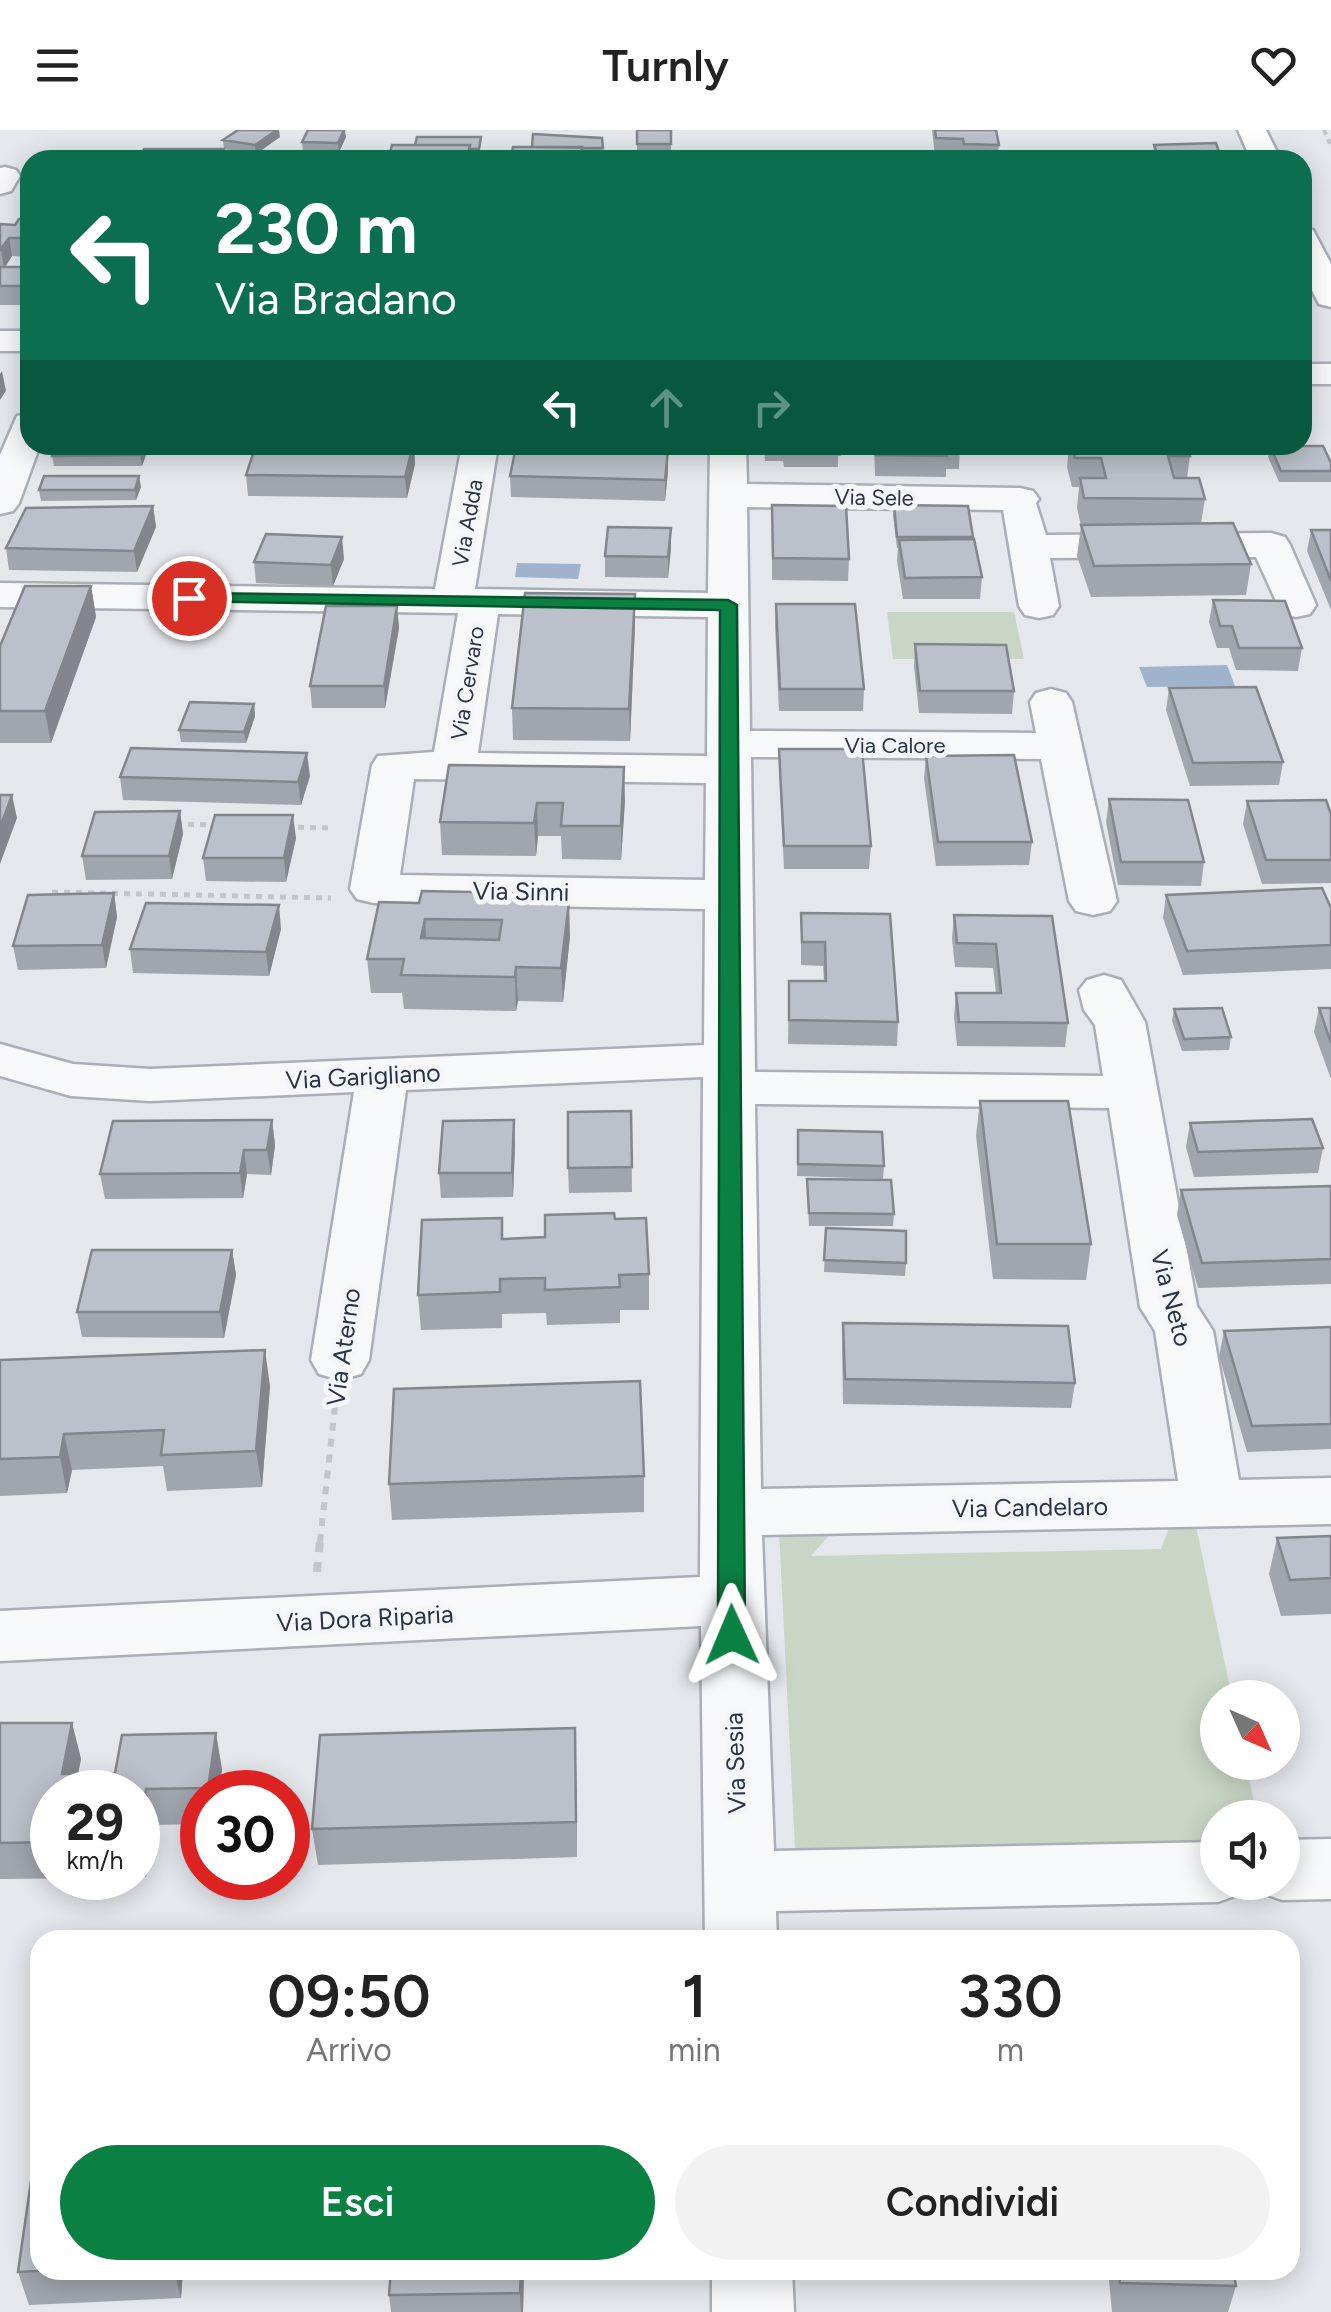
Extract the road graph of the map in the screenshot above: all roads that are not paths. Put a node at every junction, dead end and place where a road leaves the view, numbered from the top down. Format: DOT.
graph roads {
  1 [pos="1312,258"];
  2 [pos="1331,297"];
  3 [pos="20,450"];
  4 [pos="479,455"];
  5 [pos="728,470"];
  6 [pos="0,503"];
  7 [pos="1029,548"];
  8 [pos="0,595"];
  9 [pos="467,601"];
  10 [pos="728,605"];
  11 [pos="1296,605"];
  12 [pos="1039,606"];
  13 [pos="1052,702"];
  14 [pos="1061,746"];
  15 [pos="728,757"];
  16 [pos="454,766"];
  17 [pos="374,889"];
  18 [pos="729,895"];
  19 [pos="1093,902"];
  20 [pos="1104,990"];
  21 [pos="0,1060"];
  22 [pos="729,1074"];
  23 [pos="382,1075"];
  24 [pos="1132,1092"];
  25 [pos="340,1360"];
  26 [pos="1331,1502"];
  27 [pos="1212,1504"];
  28 [pos="730,1513"];
  29 [pos="731,1600"];
  30 [pos="0,1636"];
  31 [pos="1331,1869"];
  32 [pos="1300,1870"];
  33 [pos="1200,1873"];
  34 [pos="740,1911"];
  35 [pos="752,2280"];
  36 [pos="753,2312"];
  1 -- 2 [label="street"];
  3 -- 6 [label="street"];
  4 -- 9 [label="street, Via Adda"];
  5 -- 7 [label="street, Via Sele"];
  5 -- 10 [label="street, Via Sesia"];
  7 -- 11 [label="street"];
  7 -- 12 [label="street, Via Sele"];
  8 -- 9 [label="street"];
  9 -- 10 [label="street"];
  9 -- 16 [label="street, Via Cervaro"];
  10 -- 15 [label="street, Via Sesia"];
  13 -- 14 [label="street"];
  14 -- 15 [label="street, Via Calore"];
  14 -- 19 [label="street"];
  15 -- 16 [label="street, Via Calore"];
  15 -- 18 [label="street, Via Sesia"];
  16 -- 17 [label="street, Via Calore"];
  17 -- 18 [label="street, Via Sinni"];
  18 -- 22 [label="street, Via Sesia"];
  20 -- 24 [label="street, Via Neto"];
  21 -- 23 [label="street, Via Garigliano"];
  22 -- 23 [label="street, Via Garigliano"];
  22 -- 24 [label="street"];
  22 -- 28 [label="street, Via Sesia"];
  23 -- 25 [label="street, Via Aterno"];
  24 -- 27 [label="street, Via Neto"];
  26 -- 27 [label="street, Via Candelaro"];
  27 -- 28 [label="street, Via Candelaro"];
  28 -- 29 [label="street, Via Sesia"];
  29 -- 30 [label="street, Via Dora Riparia"];
  29 -- 34 [label="street, Via Sesia"];
  31 -- 32 [label="street"];
  33 -- 34 [label="street"];
  35 -- 36 [label="street"];
}
